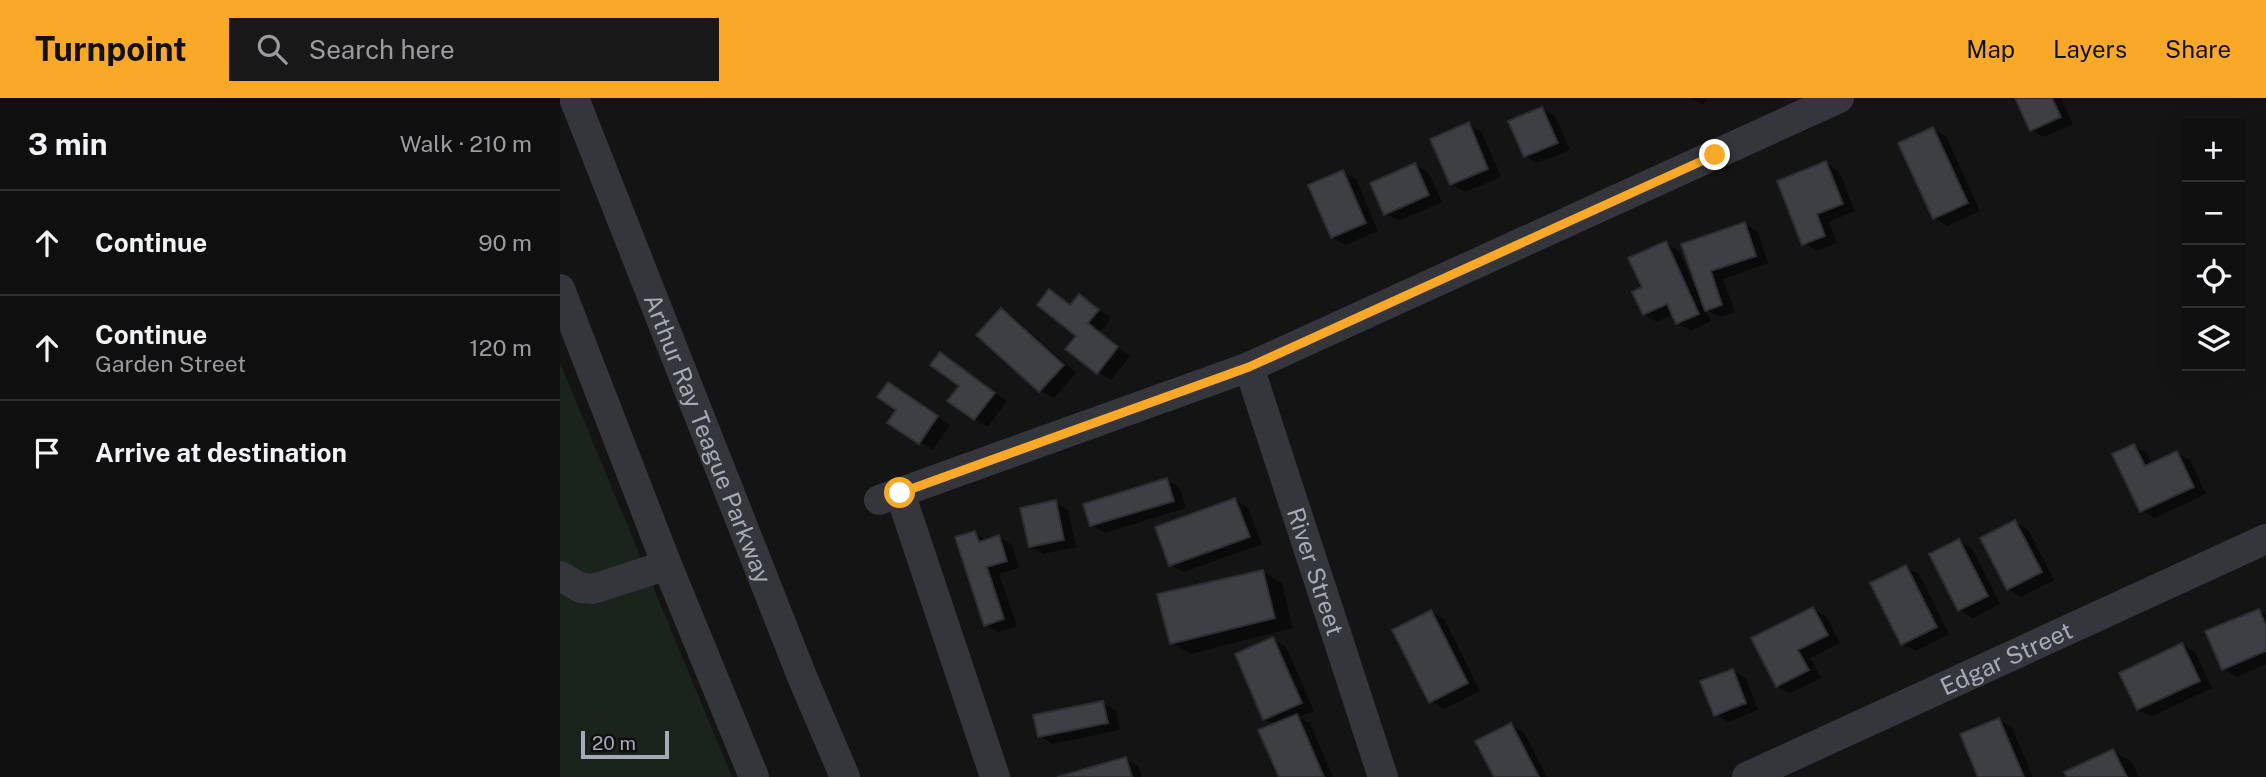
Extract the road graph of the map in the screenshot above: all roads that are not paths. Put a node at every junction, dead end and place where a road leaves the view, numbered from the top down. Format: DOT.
graph roads {
  1 [pos="574,98"];
  2 [pos="1839,98"];
  3 [pos="560,289"];
  4 [pos="1249,367"];
  5 [pos="2266,539"];
  6 [pos="667,565"];
  7 [pos="560,576"];
  8 [pos="754,777"];
  9 [pos="845,777"];
  10 [pos="995,777"];
  11 [pos="1383,777"];
  12 [pos="1747,777"];
  1 -- 9 [label="street, Arthur Ray Teague Parkway"];
  2 -- 4 [label="street"];
  3 -- 6 [label="street"];
  4 -- 10 [label="street"];
  4 -- 11 [label="street, River Street"];
  5 -- 12 [label="street, Edgar Street"];
  6 -- 7 [label="street"];
  6 -- 8 [label="street"];
}
